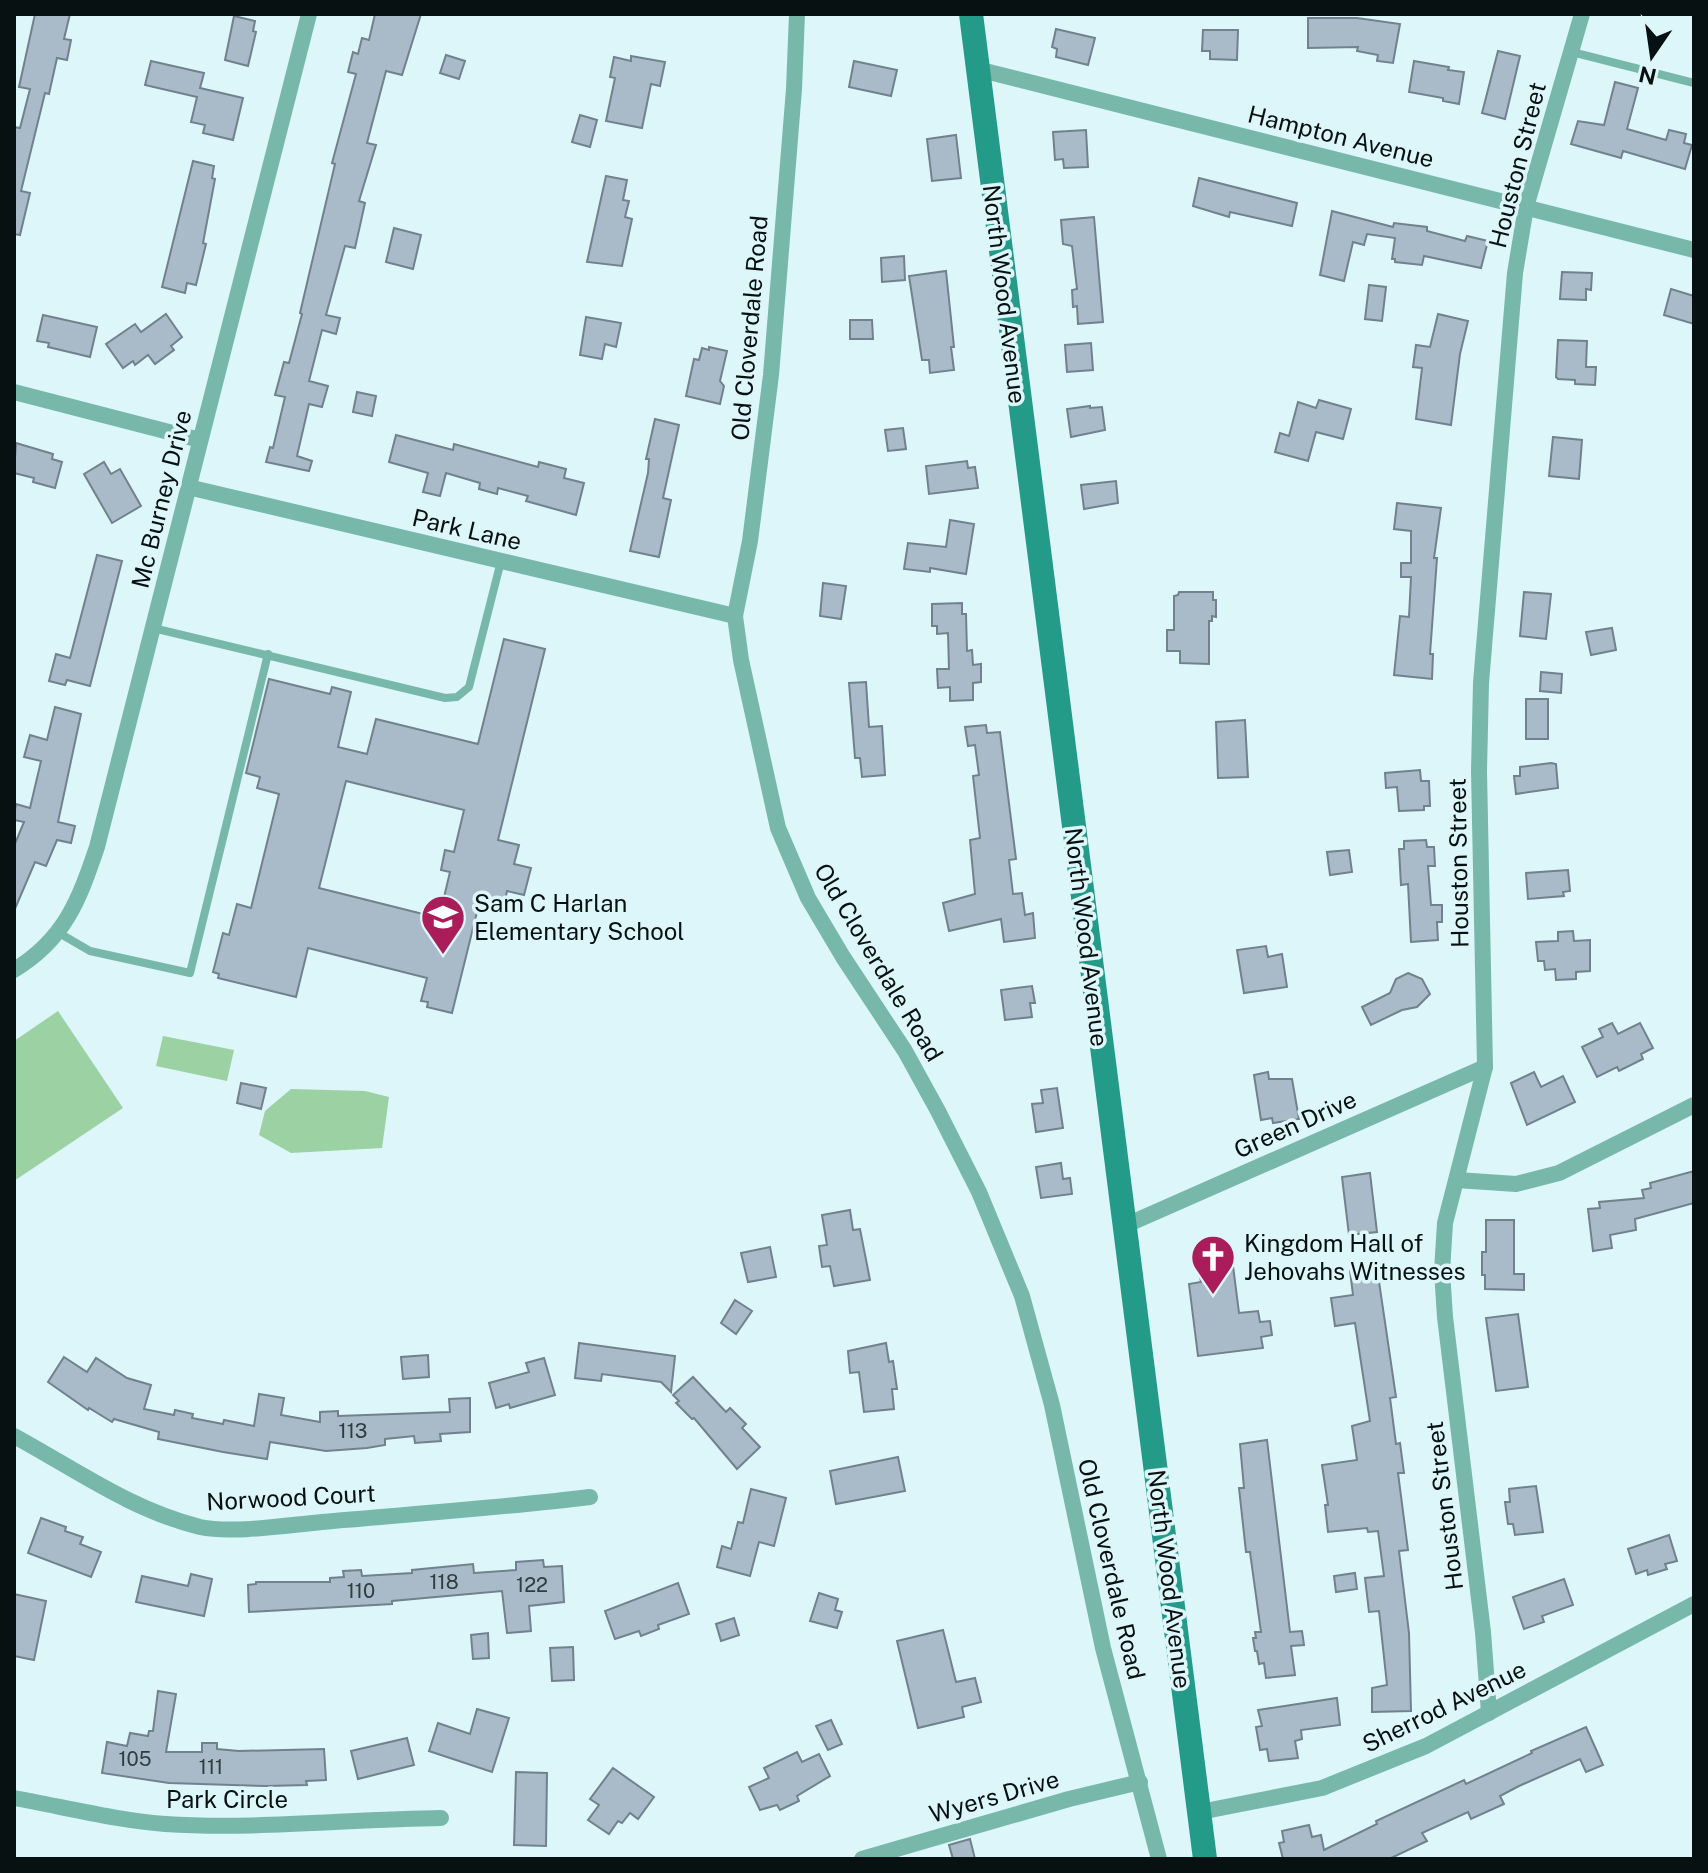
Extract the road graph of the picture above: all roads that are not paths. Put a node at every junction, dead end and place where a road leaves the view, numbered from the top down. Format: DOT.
graph roads {
  1 [pos="309,14"];
  2 [pos="797,14"];
  3 [pos="971,14"];
  4 [pos="1582,14"];
  5 [pos="1572,52"];
  6 [pos="977,69"];
  7 [pos="1694,83"];
  8 [pos="1526,207"];
  9 [pos="1694,250"];
  10 [pos="14,392"];
  11 [pos="200,440"];
  12 [pos="188,487"];
  13 [pos="501,561"];
  14 [pos="735,616"];
  15 [pos="153,628"];
  16 [pos="268,654"];
  17 [pos="59,933"];
  18 [pos="14,970"];
  19 [pos="1485,1067"];
  20 [pos="1694,1105"];
  21 [pos="1457,1180"];
  22 [pos="1124,1226"];
  23 [pos="14,1436"];
  24 [pos="590,1497"];
  25 [pos="1694,1604"];
  26 [pos="1489,1713"];
  27 [pos="1140,1782"];
  28 [pos="14,1798"];
  29 [pos="1200,1812"];
  30 [pos="441,1818"];
  31 [pos="862,1859"];
  32 [pos="1159,1859"];
  33 [pos="1205,1859"];
  1 -- 11 [label="street, Mc Burney Drive"];
  2 -- 14 [label="street, Old Cloverdale Road"];
  3 -- 6 [label="main road, North Wood Avenue"];
  4 -- 5 [label="street, Houston Street"];
  5 -- 7 [label="lane"];
  5 -- 8 [label="street, Houston Street"];
  6 -- 8 [label="street, Hampton Avenue"];
  6 -- 22 [label="main road, North Wood Avenue"];
  8 -- 9 [label="street, Hampton Avenue"];
  8 -- 19 [label="street, Houston Street"];
  10 -- 11 [label="street"];
  11 -- 12 [label="street, Mc Burney Drive"];
  12 -- 13 [label="street, Park Lane"];
  12 -- 15 [label="street, Mc Burney Drive"];
  13 -- 14 [label="street, Park Lane"];
  13 -- 16 [label="lane"];
  14 -- 27 [label="street, Old Cloverdale Road"];
  15 -- 16 [label="lane"];
  15 -- 17 [label="street, Mc Burney Drive"];
  16 -- 17 [label="lane"];
  17 -- 18 [label="street, Mc Burney Drive"];
  19 -- 21 [label="street, Houston Street"];
  19 -- 22 [label="street, Green Drive"];
  20 -- 21 [label="street"];
  21 -- 26 [label="street, Houston Street"];
  22 -- 29 [label="main road, North Wood Avenue"];
  23 -- 24 [label="street, Norwood Court"];
  25 -- 26 [label="street, Sherrod Avenue"];
  26 -- 29 [label="street, Sherrod Avenue"];
  27 -- 31 [label="street, Wyers Drive"];
  27 -- 32 [label="street, Old Cloverdale Road"];
  28 -- 30 [label="street, Park Circle"];
  29 -- 33 [label="main road, North Wood Avenue"];
}
